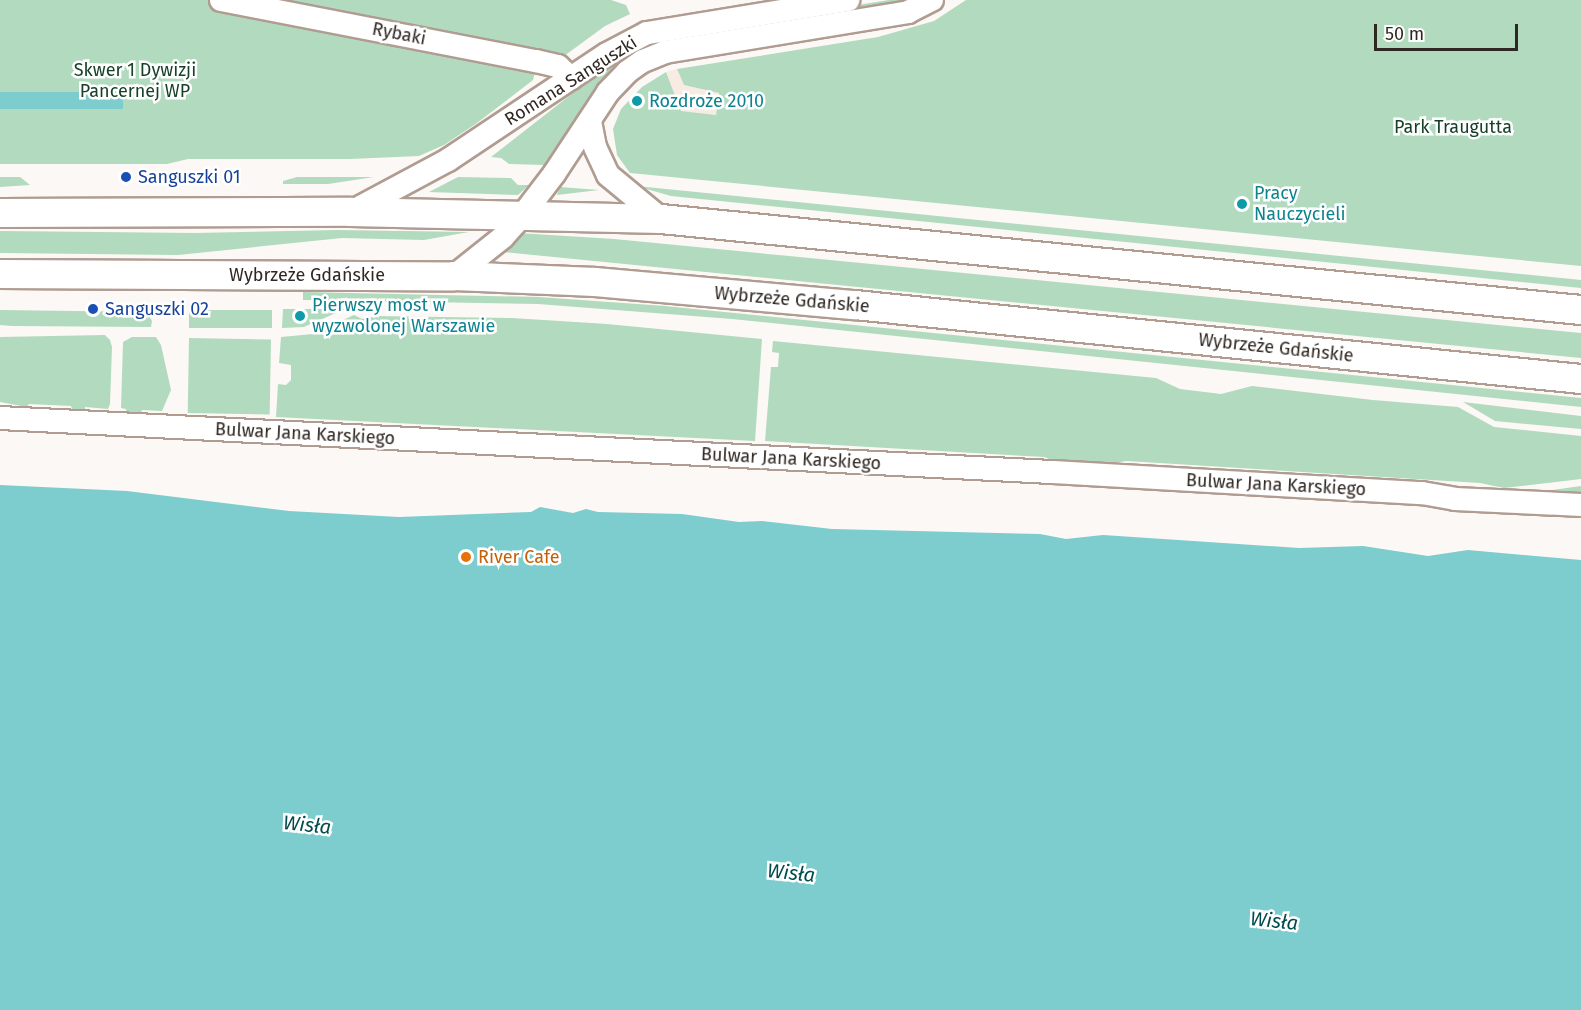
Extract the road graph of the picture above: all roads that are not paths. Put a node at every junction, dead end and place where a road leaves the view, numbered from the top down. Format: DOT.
graph roads {
  1 [pos="221,0"];
  2 [pos="848,0"];
  3 [pos="932,0"];
  4 [pos="571,78"];
  5 [pos="590,121"];
  6 [pos="351,212"];
  7 [pos="0,213"];
  8 [pos="522,216"];
  9 [pos="661,219"];
  10 [pos="0,274"];
  11 [pos="454,276"];
  12 [pos="1581,310"];
  13 [pos="1581,379"];
  14 [pos="0,418"];
  15 [pos="1581,505"];
  1 -- 4 [label="street, Rybaki"];
  2 -- 4 [label="street, Romana Sanguszki"];
  3 -- 5 [label="street, Romana Sanguszki"];
  4 -- 6 [label="street, Romana Sanguszki"];
  5 -- 8 [label="street, Romana Sanguszki"];
  5 -- 9 [label="street"];
  6 -- 7 [label="main road"];
  6 -- 8 [label="main road"];
  8 -- 9 [label="main road"];
  8 -- 11 [label="street, Romana Sanguszki"];
  9 -- 12 [label="main road"];
  10 -- 11 [label="main road, Wybrzeże Gdańskie"];
  11 -- 13 [label="main road, Wybrzeże Gdańskie"];
  14 -- 15 [label="street, Bulwar Jana Karskiego"];
}
